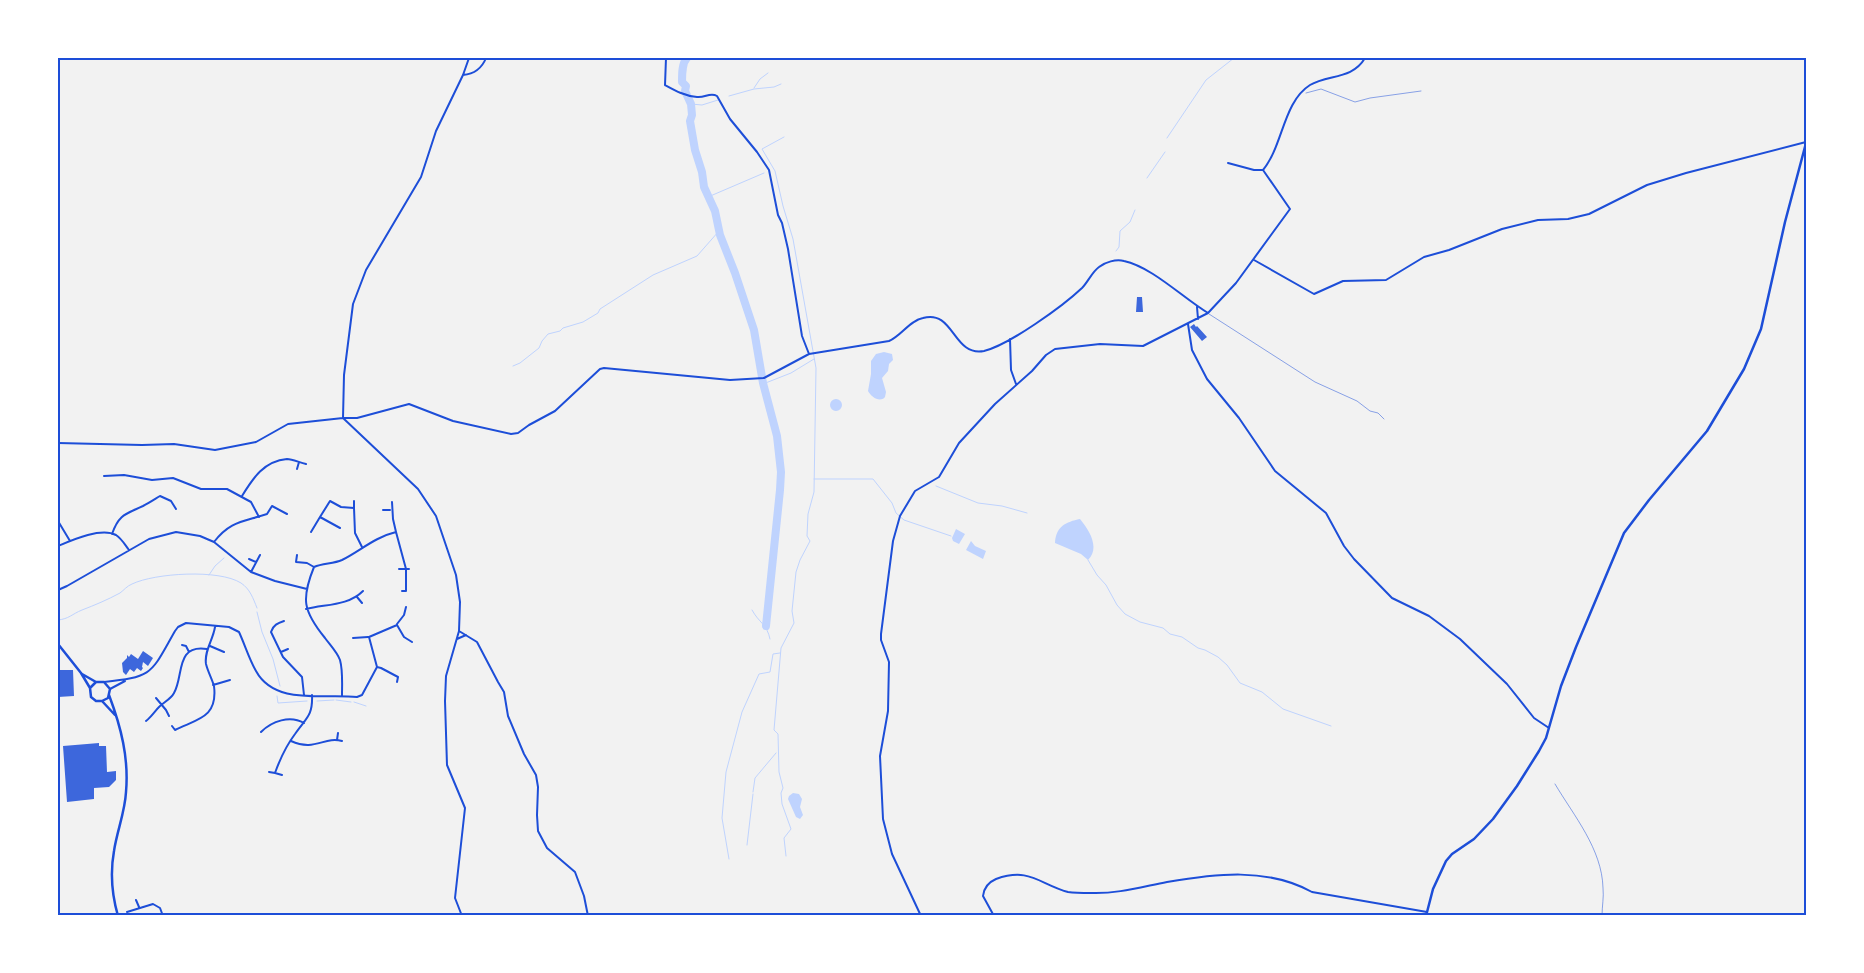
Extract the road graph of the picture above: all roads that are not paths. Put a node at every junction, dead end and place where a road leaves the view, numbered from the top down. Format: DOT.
graph roads {
  1 [pos="469,58"];
  2 [pos="486,58"];
  3 [pos="666,58"];
  4 [pos="1364,58"];
  5 [pos="463,75"];
  6 [pos="1806,142"];
  7 [pos="1228,164"];
  8 [pos="1263,170"];
  9 [pos="1254,260"];
  10 [pos="1197,307"];
  11 [pos="1208,313"];
  12 [pos="1198,319"];
  13 [pos="1188,324"];
  14 [pos="1010,339"];
  15 [pos="812,354"];
  16 [pos="1016,384"];
  17 [pos="343,418"];
  18 [pos="1384,419"];
  19 [pos="58,443"];
  20 [pos="299,462"];
  21 [pos="306,464"];
  22 [pos="115,469"];
  23 [pos="297,469"];
  24 [pos="115,475"];
  25 [pos="104,476"];
  26 [pos="242,496"];
  27 [pos="326,497"];
  28 [pos="330,501"];
  29 [pos="354,501"];
  30 [pos="392,502"];
  31 [pos="354,508"];
  32 [pos="176,509"];
  33 [pos="383,510"];
  34 [pos="391,510"];
  35 [pos="287,514"];
  36 [pos="58,515"];
  37 [pos="259,517"];
  38 [pos="320,517"];
  39 [pos="340,528"];
  40 [pos="311,532"];
  41 [pos="396,532"];
  42 [pos="112,534"];
  43 [pos="70,541"];
  44 [pos="214,542"];
  45 [pos="58,546"];
  46 [pos="362,547"];
  47 [pos="129,550"];
  48 [pos="260,554"];
  49 [pos="297,555"];
  50 [pos="248,559"];
  51 [pos="256,562"];
  52 [pos="314,567"];
  53 [pos="399,569"];
  54 [pos="406,569"];
  55 [pos="409,569"];
  56 [pos="251,572"];
  57 [pos="307,589"];
  58 [pos="58,590"];
  59 [pos="363,591"];
  60 [pos="402,591"];
  61 [pos="357,597"];
  62 [pos="362,603"];
  63 [pos="406,607"];
  64 [pos="306,610"];
  65 [pos="284,621"];
  66 [pos="397,625"];
  67 [pos="215,627"];
  68 [pos="459,631"];
  69 [pos="468,635"];
  70 [pos="369,637"];
  71 [pos="353,638"];
  72 [pos="457,639"];
  73 [pos="412,642"];
  74 [pos="58,644"];
  75 [pos="182,645"];
  76 [pos="209,646"];
  77 [pos="288,649"];
  78 [pos="207,650"];
  79 [pos="189,652"];
  80 [pos="224,652"];
  81 [pos="280,652"];
  82 [pos="377,667"];
  83 [pos="81,673"];
  84 [pos="210,674"];
  85 [pos="403,674"];
  86 [pos="204,676"];
  87 [pos="398,677"];
  88 [pos="128,680"];
  89 [pos="230,680"];
  90 [pos="96,682"];
  91 [pos="104,682"];
  92 [pos="397,682"];
  93 [pos="214,685"];
  94 [pos="90,688"];
  95 [pos="110,689"];
  96 [pos="109,695"];
  97 [pos="304,695"];
  98 [pos="312,695"];
  99 [pos="342,695"];
  100 [pos="156,698"];
  101 [pos="102,701"];
  102 [pos="161,705"];
  103 [pos="169,716"];
  104 [pos="117,717"];
  105 [pos="146,722"];
  106 [pos="304,723"];
  107 [pos="172,726"];
  108 [pos="1549,728"];
  109 [pos="261,732"];
  110 [pos="338,733"];
  111 [pos="337,740"];
  112 [pos="291,741"];
  113 [pos="342,742"];
  114 [pos="268,772"];
  115 [pos="275,773"];
  116 [pos="282,775"];
  117 [pos="136,900"];
  118 [pos="139,908"];
  119 [pos="127,912"];
  120 [pos="1426,914"];
  121 [pos="118,916"];
  122 [pos="163,916"];
  123 [pos="462,916"];
  124 [pos="588,916"];
  125 [pos="920,916"];
  126 [pos="994,916"];
  1 -- 5 [label="street"];
  2 -- 5 [label="street"];
  3 -- 15 [label="street"];
  4 -- 8 [label="street"];
  5 -- 17 [label="street"];
  6 -- 9 [label="street"];
  6 -- 108 [label="street"];
  7 -- 8 [label="street"];
  8 -- 9 [label="street"];
  9 -- 11 [label="street"];
  10 -- 11 [label="street"];
  10 -- 12 [label="street"];
  10 -- 14 [label="street"];
  11 -- 12 [label="street"];
  11 -- 18 [label="lane"];
  12 -- 13 [label="street"];
  13 -- 16 [label="street"];
  13 -- 108 [label="street"];
  14 -- 15 [label="street"];
  14 -- 16 [label="street"];
  15 -- 17 [label="street"];
  16 -- 125 [label="street"];
  17 -- 19 [label="street"];
  17 -- 68 [label="street"];
  20 -- 21 [label="street"];
  20 -- 23 [label="street"];
  20 -- 26 [label="street"];
  22 -- 24 [label="street"];
  24 -- 25 [label="street"];
  24 -- 26 [label="street"];
  26 -- 37 [label="street"];
  27 -- 28 [label="street"];
  28 -- 31 [label="street"];
  28 -- 38 [label="street"];
  29 -- 31 [label="street"];
  30 -- 34 [label="street"];
  31 -- 46 [label="street"];
  32 -- 42 [label="street"];
  33 -- 34 [label="street"];
  34 -- 41 [label="street"];
  35 -- 37 [label="street"];
  36 -- 43 [label="street"];
  37 -- 44 [label="street"];
  38 -- 39 [label="street"];
  38 -- 40 [label="street"];
  41 -- 46 [label="street"];
  41 -- 54 [label="street"];
  42 -- 43 [label="street"];
  42 -- 47 [label="street"];
  43 -- 45 [label="street"];
  44 -- 47 [label="street"];
  44 -- 56 [label="street"];
  46 -- 52 [label="street"];
  47 -- 58 [label="street"];
  48 -- 51 [label="street"];
  49 -- 52 [label="street"];
  50 -- 51 [label="street"];
  51 -- 56 [label="street"];
  52 -- 57 [label="street"];
  53 -- 54 [label="street"];
  54 -- 55 [label="street"];
  54 -- 60 [label="street"];
  56 -- 57 [label="street"];
  57 -- 64 [label="street"];
  59 -- 61 [label="street"];
  61 -- 62 [label="street"];
  61 -- 64 [label="street"];
  63 -- 66 [label="street"];
  64 -- 99 [label="street"];
  65 -- 81 [label="street"];
  66 -- 70 [label="street"];
  66 -- 73 [label="street"];
  67 -- 76 [label="street"];
  67 -- 88 [label="street"];
  67 -- 97 [label="street"];
  68 -- 69 [label="street"];
  68 -- 72 [label="street"];
  69 -- 72 [label="street"];
  69 -- 124 [label="street"];
  70 -- 71 [label="street"];
  70 -- 82 [label="street"];
  72 -- 123 [label="street"];
  74 -- 83 [label="street"];
  75 -- 79 [label="street"];
  76 -- 78 [label="street"];
  76 -- 80 [label="street"];
  77 -- 81 [label="street"];
  78 -- 79 [label="street"];
  78 -- 84 [label="street"];
  79 -- 102 [label="street"];
  81 -- 97 [label="street"];
  82 -- 87 [label="street"];
  82 -- 99 [label="street"];
  83 -- 90 [label="street"];
  83 -- 94 [label="street"];
  84 -- 86 [label="street"];
  84 -- 93 [label="street"];
  85 -- 87 [label="street"];
  87 -- 92 [label="street"];
  88 -- 91 [label="street"];
  88 -- 95 [label="street"];
  89 -- 93 [label="street"];
  90 -- 91 [label="street"];
  90 -- 94 [label="street"];
  91 -- 95 [label="street"];
  93 -- 107 [label="street"];
  94 -- 101 [label="street"];
  95 -- 96 [label="street"];
  96 -- 101 [label="street"];
  96 -- 104 [label="street"];
  97 -- 98 [label="street"];
  98 -- 99 [label="street"];
  98 -- 106 [label="street"];
  100 -- 102 [label="street"];
  101 -- 104 [label="street"];
  102 -- 103 [label="street"];
  102 -- 105 [label="street"];
  104 -- 121 [label="street"];
  106 -- 109 [label="street"];
  106 -- 112 [label="street"];
  108 -- 120 [label="street"];
  110 -- 111 [label="street"];
  111 -- 112 [label="street"];
  111 -- 113 [label="street"];
  112 -- 115 [label="street"];
  114 -- 115 [label="street"];
  115 -- 116 [label="street"];
  117 -- 118 [label="street"];
  118 -- 119 [label="street"];
  118 -- 122 [label="street"];
  120 -- 126 [label="street"];
}
